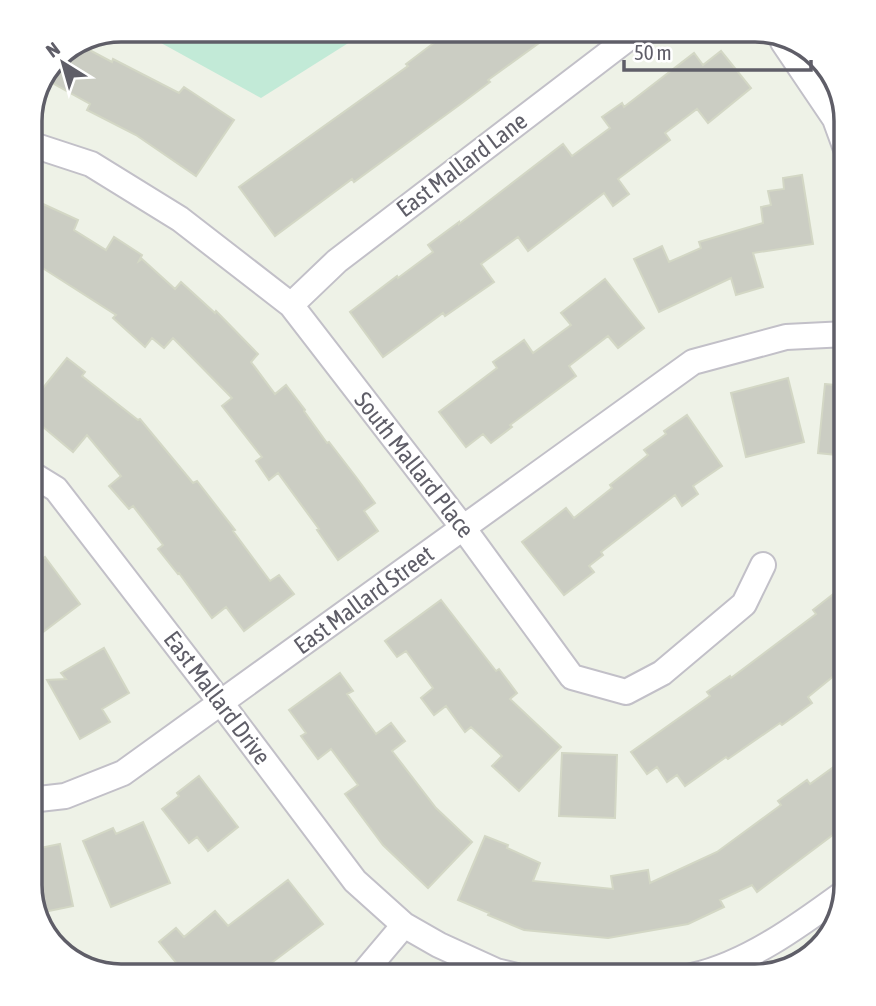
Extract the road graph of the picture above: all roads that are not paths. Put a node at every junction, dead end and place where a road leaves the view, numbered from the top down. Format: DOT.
graph roads {
  1 [pos="623,42"];
  2 [pos="788,49"];
  3 [pos="834,117"];
  4 [pos="42,148"];
  5 [pos="291,305"];
  6 [pos="834,335"];
  7 [pos="42,480"];
  8 [pos="464,528"];
  9 [pos="763,565"];
  10 [pos="221,703"];
  11 [pos="42,799"];
  12 [pos="832,901"];
  13 [pos="404,925"];
  14 [pos="371,964"];
  15 [pos="481,964"];
  16 [pos="728,964"];
  1 -- 5 [label="street, East Mallard Lane"];
  2 -- 3 [label="street"];
  4 -- 5 [label="street, South Mallard Place"];
  5 -- 8 [label="street, South Mallard Place"];
  6 -- 8 [label="street, East Mallard Street"];
  7 -- 10 [label="street, East Mallard Drive"];
  8 -- 9 [label="street, South Mallard Place"];
  8 -- 10 [label="street, East Mallard Street"];
  10 -- 11 [label="street, East Mallard Street"];
  10 -- 13 [label="street, East Mallard Drive"];
  12 -- 16 [label="street"];
  13 -- 14 [label="street"];
  13 -- 15 [label="street, East Mallard Drive"];
}
